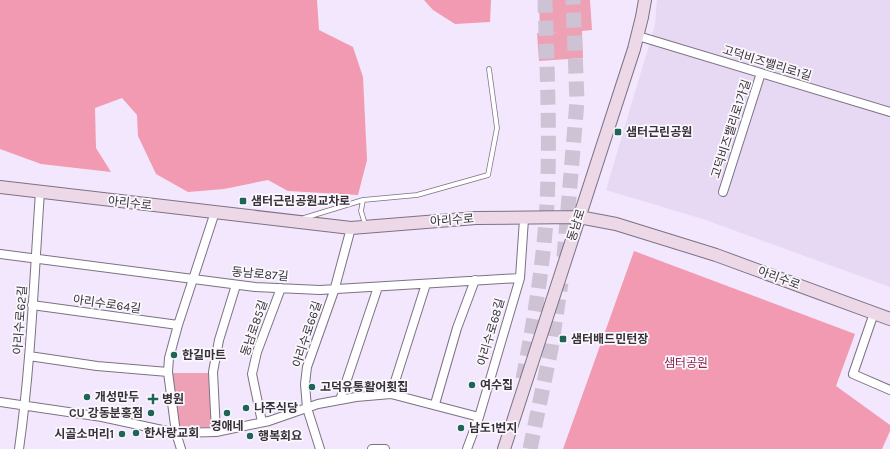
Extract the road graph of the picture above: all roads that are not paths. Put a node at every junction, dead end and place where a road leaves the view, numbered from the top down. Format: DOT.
graph roads {
  1 [pos="645,0"];
  2 [pos="638,36"];
  3 [pos="490,69"];
  4 [pos="761,73"];
  5 [pos="890,112"];
  6 [pos="0,187"];
  7 [pos="40,192"];
  8 [pos="723,192"];
  9 [pos="363,200"];
  10 [pos="215,212"];
  11 [pos="579,217"];
  12 [pos="524,218"];
  13 [pos="293,221"];
  14 [pos="366,227"];
  15 [pos="351,228"];
  16 [pos="0,254"];
  17 [pos="36,259"];
  18 [pos="520,278"];
  19 [pos="193,279"];
  20 [pos="474,280"];
  21 [pos="426,284"];
  22 [pos="236,285"];
  23 [pos="378,287"];
  24 [pos="281,288"];
  25 [pos="334,291"];
  26 [pos="32,305"];
  27 [pos="874,313"];
  28 [pos="890,319"];
  29 [pos="178,325"];
  30 [pos="29,356"];
  31 [pos="168,372"];
  32 [pos="890,390"];
  33 [pos="391,394"];
  34 [pos="340,400"];
  35 [pos="0,402"];
  36 [pos="435,404"];
  37 [pos="25,405"];
  38 [pos="307,408"];
  39 [pos="479,417"];
  40 [pos="262,422"];
  41 [pos="216,432"];
  42 [pos="176,433"];
  43 [pos="19,449"];
  44 [pos="181,449"];
  45 [pos="320,449"];
  46 [pos="372,449"];
  47 [pos="385,449"];
  48 [pos="467,449"];
  49 [pos="504,449"];
  1 -- 2 [label="main road, 동남로"];
  2 -- 4 [label="street, 고덕비즈밸리로1길"];
  2 -- 11 [label="main road, 동남로"];
  3 -- 9 [label="lane"];
  4 -- 5 [label="street, 고덕비즈밸리로1길"];
  4 -- 8 [label="street, 고덕비즈밸리로1가길"];
  6 -- 7 [label="main road, 아리수로"];
  7 -- 10 [label="main road, 아리수로"];
  7 -- 17 [label="street, 아리수로62길"];
  9 -- 13 [label="lane"];
  9 -- 14 [label="lane"];
  10 -- 13 [label="main road, 아리수로"];
  10 -- 19 [label="street"];
  11 -- 12 [label="main road, 아리수로"];
  11 -- 27 [label="main road, 아리수로"];
  11 -- 49 [label="main road, 동남로"];
  12 -- 14 [label="main road, 아리수로"];
  12 -- 18 [label="street, 아리수로68길"];
  13 -- 15 [label="main road, 아리수로"];
  14 -- 15 [label="main road, 아리수로"];
  15 -- 25 [label="street, 아리수로66길"];
  16 -- 17 [label="street, 동남로87길"];
  17 -- 19 [label="street, 동남로87길"];
  17 -- 26 [label="street, 아리수로62길"];
  18 -- 20 [label="street, 동남로87길"];
  18 -- 39 [label="street, 아리수로68길"];
  19 -- 22 [label="street, 동남로87길"];
  19 -- 29 [label="street"];
  20 -- 21 [label="street, 동남로87길"];
  20 -- 36 [label="street"];
  21 -- 23 [label="street, 동남로87길"];
  21 -- 33 [label="street"];
  22 -- 24 [label="street, 동남로87길"];
  22 -- 41 [label="street"];
  23 -- 25 [label="street, 동남로87길"];
  23 -- 34 [label="street"];
  24 -- 25 [label="street, 동남로87길"];
  24 -- 40 [label="street, 동남로85길"];
  25 -- 38 [label="street, 아리수로66길"];
  26 -- 29 [label="street, 아리수로64길"];
  26 -- 30 [label="street, 아리수로62길"];
  27 -- 28 [label="main road, 아리수로"];
  27 -- 32 [label="street"];
  29 -- 31 [label="street"];
  30 -- 31 [label="street"];
  30 -- 37 [label="street, 아리수로62길"];
  31 -- 42 [label="street"];
  33 -- 34 [label="street"];
  33 -- 36 [label="street"];
  34 -- 38 [label="street"];
  35 -- 37 [label="street"];
  36 -- 39 [label="street"];
  37 -- 42 [label="street"];
  37 -- 43 [label="street, 아리수로62길"];
  38 -- 40 [label="street"];
  38 -- 45 [label="street, 아리수로66길"];
  39 -- 48 [label="street, 아리수로68길"];
  40 -- 41 [label="street"];
  41 -- 42 [label="street"];
  42 -- 44 [label="street"];
  46 -- 47 [label="street"];
}
